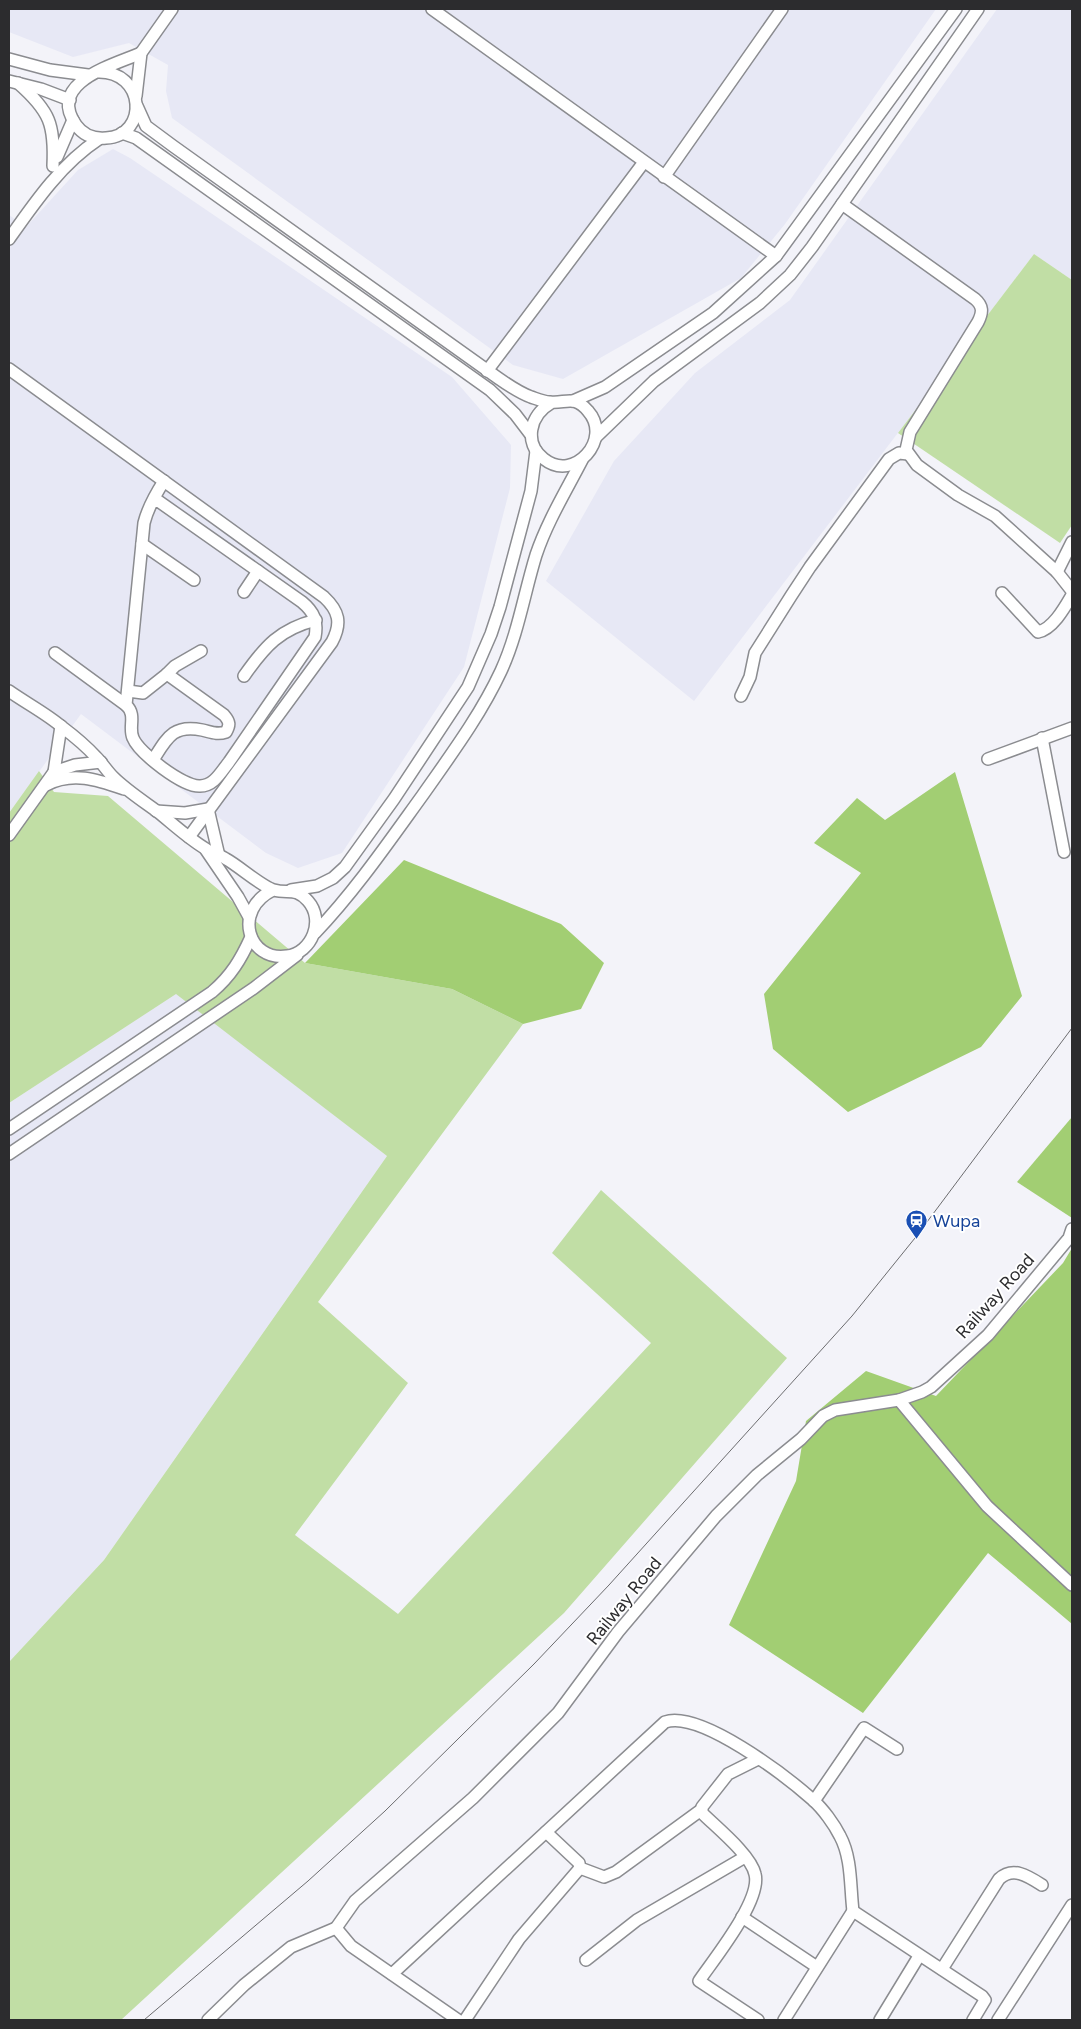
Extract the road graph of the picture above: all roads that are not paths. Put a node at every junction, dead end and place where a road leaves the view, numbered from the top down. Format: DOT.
graph roads {
  1 [pos="172,9"];
  2 [pos="432,9"];
  3 [pos="782,9"];
  4 [pos="956,9"];
  5 [pos="978,9"];
  6 [pos="141,53"];
  7 [pos="9,59"];
  8 [pos="92,74"];
  9 [pos="14,82"];
  10 [pos="70,100"];
  11 [pos="136,101"];
  12 [pos="73,120"];
  13 [pos="122,133"];
  14 [pos="99,139"];
  15 [pos="644,162"];
  16 [pos="53,166"];
  17 [pos="664,176"];
  18 [pos="42,191"];
  19 [pos="842,204"];
  20 [pos="9,239"];
  21 [pos="776,256"];
  22 [pos="9,369"];
  23 [pos="487,371"];
  24 [pos="573,401"];
  25 [pos="551,402"];
  26 [pos="531,435"];
  27 [pos="596,436"];
  28 [pos="536,451"];
  29 [pos="908,454"];
  30 [pos="582,460"];
  31 [pos="164,481"];
  32 [pos="154,498"];
  33 [pos="1072,542"];
  34 [pos="142,544"];
  35 [pos="258,571"];
  36 [pos="1057,572"];
  37 [pos="194,580"];
  38 [pos="1072,591"];
  39 [pos="244,592"];
  40 [pos="1002,593"];
  41 [pos="1072,595"];
  42 [pos="316,620"];
  43 [pos="201,652"];
  44 [pos="55,653"];
  45 [pos="167,674"];
  46 [pos="244,676"];
  47 [pos="9,691"];
  48 [pos="128,691"];
  49 [pos="741,696"];
  50 [pos="126,705"];
  51 [pos="61,726"];
  52 [pos="1072,728"];
  53 [pos="1042,738"];
  54 [pos="988,759"];
  55 [pos="153,760"];
  56 [pos="101,762"];
  57 [pos="54,772"];
  58 [pos="44,786"];
  59 [pos="130,791"];
  60 [pos="208,809"];
  61 [pos="156,811"];
  62 [pos="9,834"];
  63 [pos="189,837"];
  64 [pos="205,849"];
  65 [pos="1064,852"];
  66 [pos="219,856"];
  67 [pos="274,890"];
  68 [pos="291,890"];
  69 [pos="249,917"];
  70 [pos="314,933"];
  71 [pos="251,936"];
  72 [pos="302,951"];
  73 [pos="9,1129"];
  74 [pos="9,1154"];
  75 [pos="1072,1229"];
  76 [pos="899,1400"];
  77 [pos="1072,1585"];
  78 [pos="897,1750"];
  79 [pos="758,1758"];
  80 [pos="814,1801"];
  81 [pos="701,1810"];
  82 [pos="546,1832"];
  83 [pos="745,1857"];
  84 [pos="580,1868"];
  85 [pos="1042,1884"];
  86 [pos="1072,1906"];
  87 [pos="853,1911"];
  88 [pos="742,1917"];
  89 [pos="336,1928"];
  90 [pos="919,1956"];
  91 [pos="586,1960"];
  92 [pos="817,1967"];
  93 [pos="942,1969"];
  94 [pos="392,1974"];
  95 [pos="985,2000"];
  96 [pos="1000,2016"];
  97 [pos="208,2020"];
  98 [pos="458,2020"];
  99 [pos="465,2020"];
  100 [pos="758,2020"];
  101 [pos="784,2020"];
  102 [pos="880,2020"];
  103 [pos="972,2020"];
  1 -- 6 [label="street"];
  2 -- 15 [label="street"];
  3 -- 17 [label="street"];
  4 -- 21 [label="street"];
  5 -- 19 [label="street"];
  6 -- 8 [label="street"];
  6 -- 11 [label="street"];
  7 -- 8 [label="street"];
  8 -- 10 [label="street"];
  8 -- 11 [label="street"];
  9 -- 10 [label="street"];
  9 -- 16 [label="street"];
  10 -- 12 [label="street"];
  11 -- 13 [label="street"];
  11 -- 23 [label="street"];
  12 -- 14 [label="street"];
  12 -- 16 [label="street"];
  13 -- 14 [label="street"];
  13 -- 26 [label="street"];
  14 -- 18 [label="street"];
  15 -- 17 [label="street"];
  15 -- 23 [label="street"];
  16 -- 18 [label="street"];
  17 -- 21 [label="street"];
  18 -- 20 [label="street"];
  19 -- 27 [label="street"];
  19 -- 29 [label="street"];
  21 -- 24 [label="street"];
  22 -- 31 [label="street"];
  23 -- 25 [label="street"];
  24 -- 25 [label="street"];
  24 -- 27 [label="street"];
  25 -- 26 [label="street"];
  26 -- 28 [label="street"];
  27 -- 30 [label="street"];
  28 -- 30 [label="street"];
  28 -- 68 [label="street"];
  29 -- 36 [label="street"];
  29 -- 49 [label="street"];
  30 -- 70 [label="street"];
  31 -- 32 [label="street"];
  31 -- 60 [label="street"];
  32 -- 34 [label="street"];
  32 -- 35 [label="street"];
  33 -- 36 [label="street"];
  34 -- 37 [label="street"];
  34 -- 48 [label="street"];
  35 -- 39 [label="street"];
  35 -- 42 [label="street"];
  36 -- 38 [label="street"];
  40 -- 41 [label="street"];
  42 -- 46 [label="street"];
  42 -- 55 [label="street"];
  43 -- 45 [label="street"];
  44 -- 50 [label="street"];
  45 -- 48 [label="street"];
  45 -- 55 [label="street"];
  47 -- 51 [label="street"];
  48 -- 50 [label="street"];
  50 -- 55 [label="street"];
  51 -- 56 [label="street"];
  51 -- 57 [label="street"];
  52 -- 53 [label="street"];
  53 -- 54 [label="street"];
  53 -- 65 [label="street"];
  56 -- 57 [label="street"];
  56 -- 59 [label="street"];
  57 -- 58 [label="street"];
  58 -- 59 [label="street"];
  58 -- 62 [label="street"];
  59 -- 61 [label="street"];
  60 -- 61 [label="street"];
  60 -- 63 [label="street"];
  60 -- 66 [label="street"];
  61 -- 63 [label="street"];
  63 -- 64 [label="street"];
  64 -- 66 [label="street"];
  64 -- 69 [label="street"];
  66 -- 67 [label="street"];
  67 -- 68 [label="street"];
  67 -- 69 [label="street"];
  68 -- 70 [label="street"];
  69 -- 71 [label="street"];
  70 -- 72 [label="street"];
  71 -- 72 [label="street"];
  71 -- 73 [label="street"];
  72 -- 74 [label="street"];
  75 -- 76 [label="street, Railway Road"];
  76 -- 77 [label="street"];
  76 -- 89 [label="street, Railway Road"];
  78 -- 80 [label="street"];
  79 -- 80 [label="street"];
  79 -- 81 [label="street"];
  79 -- 82 [label="street"];
  80 -- 87 [label="street"];
  81 -- 83 [label="street"];
  81 -- 84 [label="street"];
  82 -- 84 [label="street"];
  82 -- 94 [label="street"];
  83 -- 88 [label="street"];
  83 -- 91 [label="street"];
  84 -- 99 [label="street"];
  85 -- 93 [label="street"];
  86 -- 96 [label="street"];
  87 -- 90 [label="street"];
  87 -- 92 [label="street"];
  88 -- 92 [label="street"];
  88 -- 100 [label="street"];
  89 -- 94 [label="street"];
  89 -- 97 [label="street"];
  90 -- 93 [label="street"];
  90 -- 102 [label="street"];
  92 -- 101 [label="street"];
  93 -- 95 [label="street"];
  94 -- 98 [label="street"];
  95 -- 96 [label="street"];
  95 -- 103 [label="street"];
}
